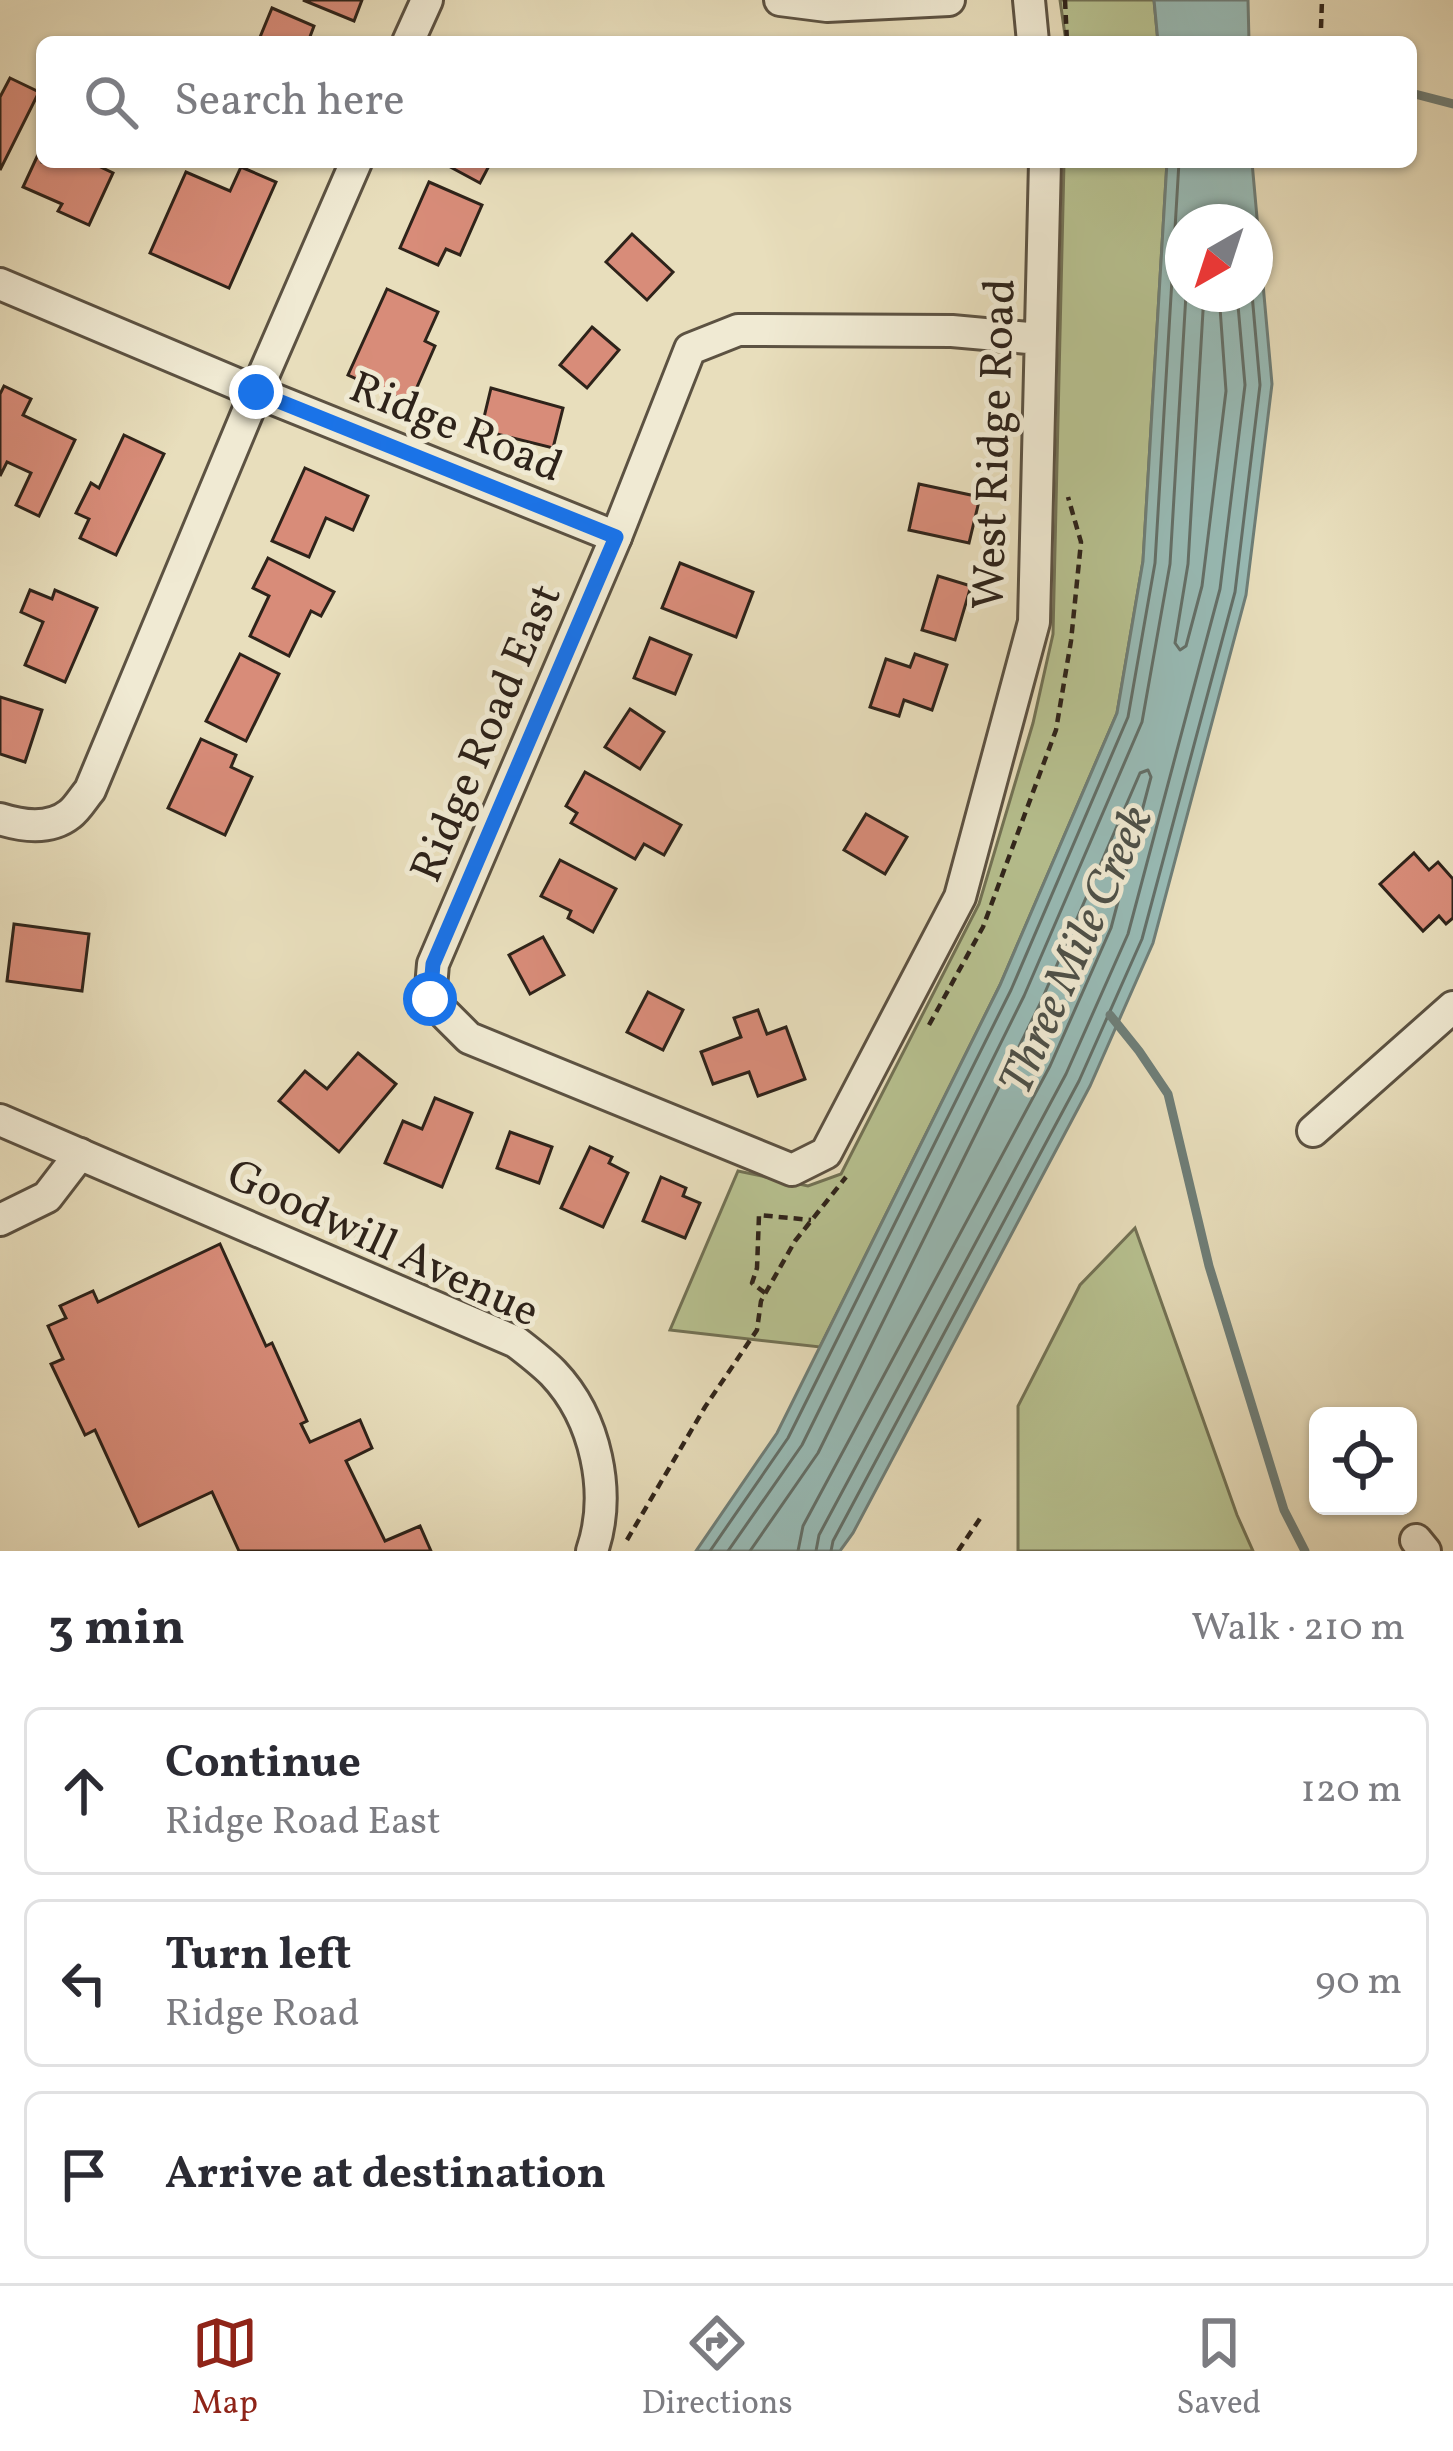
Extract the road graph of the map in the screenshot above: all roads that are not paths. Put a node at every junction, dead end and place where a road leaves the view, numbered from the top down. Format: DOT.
graph roads {
  1 [pos="427,0"];
  2 [pos="780,0"];
  3 [pos="949,0"];
  4 [pos="1028,0"];
  5 [pos="411,36"];
  6 [pos="1032,36"];
  7 [pos="353,168"];
  8 [pos="1045,168"];
  9 [pos="0,284"];
  10 [pos="1040,339"];
  11 [pos="256,392"];
  12 [pos="616,537"];
  13 [pos="0,819"];
  14 [pos="430,999"];
  15 [pos="1453,1007"];
  16 [pos="0,1120"];
  17 [pos="1313,1131"];
  18 [pos="80,1154"];
  19 [pos="0,1220"];
  20 [pos="592,1551"];
  1 -- 5 [label="street"];
  2 -- 3 [label="street"];
  4 -- 6 [label="street"];
  7 -- 11 [label="street"];
  8 -- 10 [label="street, West Ridge Road"];
  9 -- 11 [label="street, Ridge Road"];
  10 -- 12 [label="street, Ridge Road East"];
  10 -- 14 [label="street, West Ridge Road"];
  11 -- 12 [label="street, Ridge Road"];
  11 -- 13 [label="street"];
  12 -- 14 [label="street, Ridge Road East"];
  15 -- 17 [label="street"];
  16 -- 18 [label="street, Goodwill Avenue"];
  18 -- 19 [label="street"];
  18 -- 20 [label="street, Goodwill Avenue"];
}
